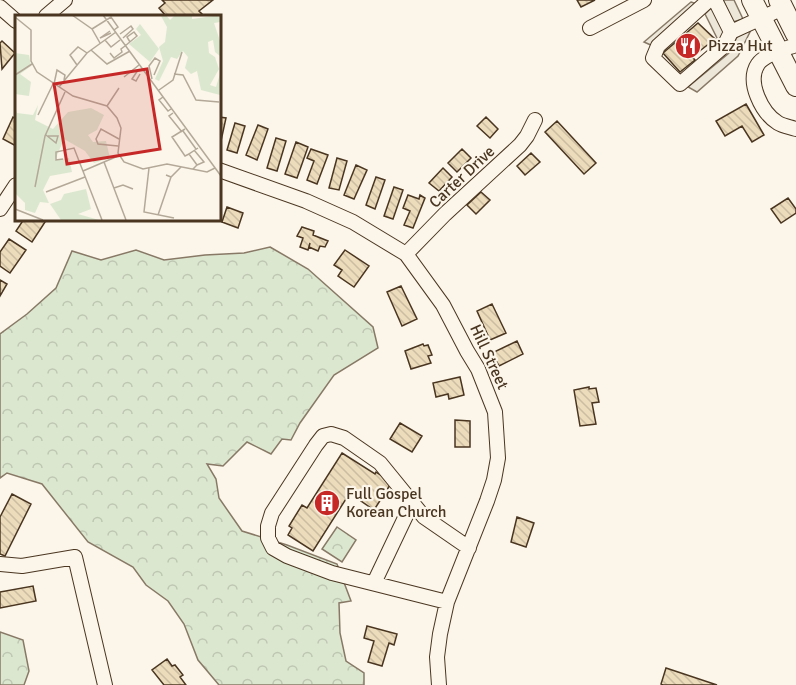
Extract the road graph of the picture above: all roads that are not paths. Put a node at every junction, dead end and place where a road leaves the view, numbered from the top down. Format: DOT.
graph roads {
  1 [pos="65,0"];
  2 [pos="644,0"];
  3 [pos="709,0"];
  4 [pos="716,0"];
  5 [pos="752,0"];
  6 [pos="781,4"];
  7 [pos="0,7"];
  8 [pos="47,15"];
  9 [pos="762,18"];
  10 [pos="15,20"];
  11 [pos="590,28"];
  12 [pos="731,32"];
  13 [pos="796,34"];
  14 [pos="787,49"];
  15 [pos="796,86"];
  16 [pos="535,120"];
  17 [pos="796,129"];
  18 [pos="220,170"];
  19 [pos="15,186"];
  20 [pos="0,209"];
  21 [pos="406,254"];
  22 [pos="412,503"];
  23 [pos="469,548"];
  24 [pos="0,564"];
  25 [pos="374,583"];
  26 [pos="447,602"];
  27 [pos="105,685"];
  28 [pos="439,685"];
  1 -- 8 [label="street"];
  2 -- 11 [label="street"];
  3 -- 12 [label="street"];
  4 -- 12 [label="street"];
  5 -- 9 [label="highway"];
  6 -- 9 [label="street"];
  6 -- 13 [label="highway"];
  7 -- 10 [label="street"];
  9 -- 12 [label="street"];
  9 -- 14 [label="highway"];
  14 -- 15 [label="highway"];
  14 -- 17 [label="street"];
  16 -- 21 [label="street, Carter Drive"];
  18 -- 21 [label="street, Hill Street"];
  19 -- 20 [label="street"];
  21 -- 23 [label="street, Hill Street"];
  22 -- 23 [label="street"];
  22 -- 25 [label="street"];
  22 -- 25 [label="street"];
  23 -- 26 [label="street, Hill Street"];
  24 -- 27 [label="street"];
  25 -- 26 [label="street"];
  26 -- 28 [label="street, Hill Street"];
}
